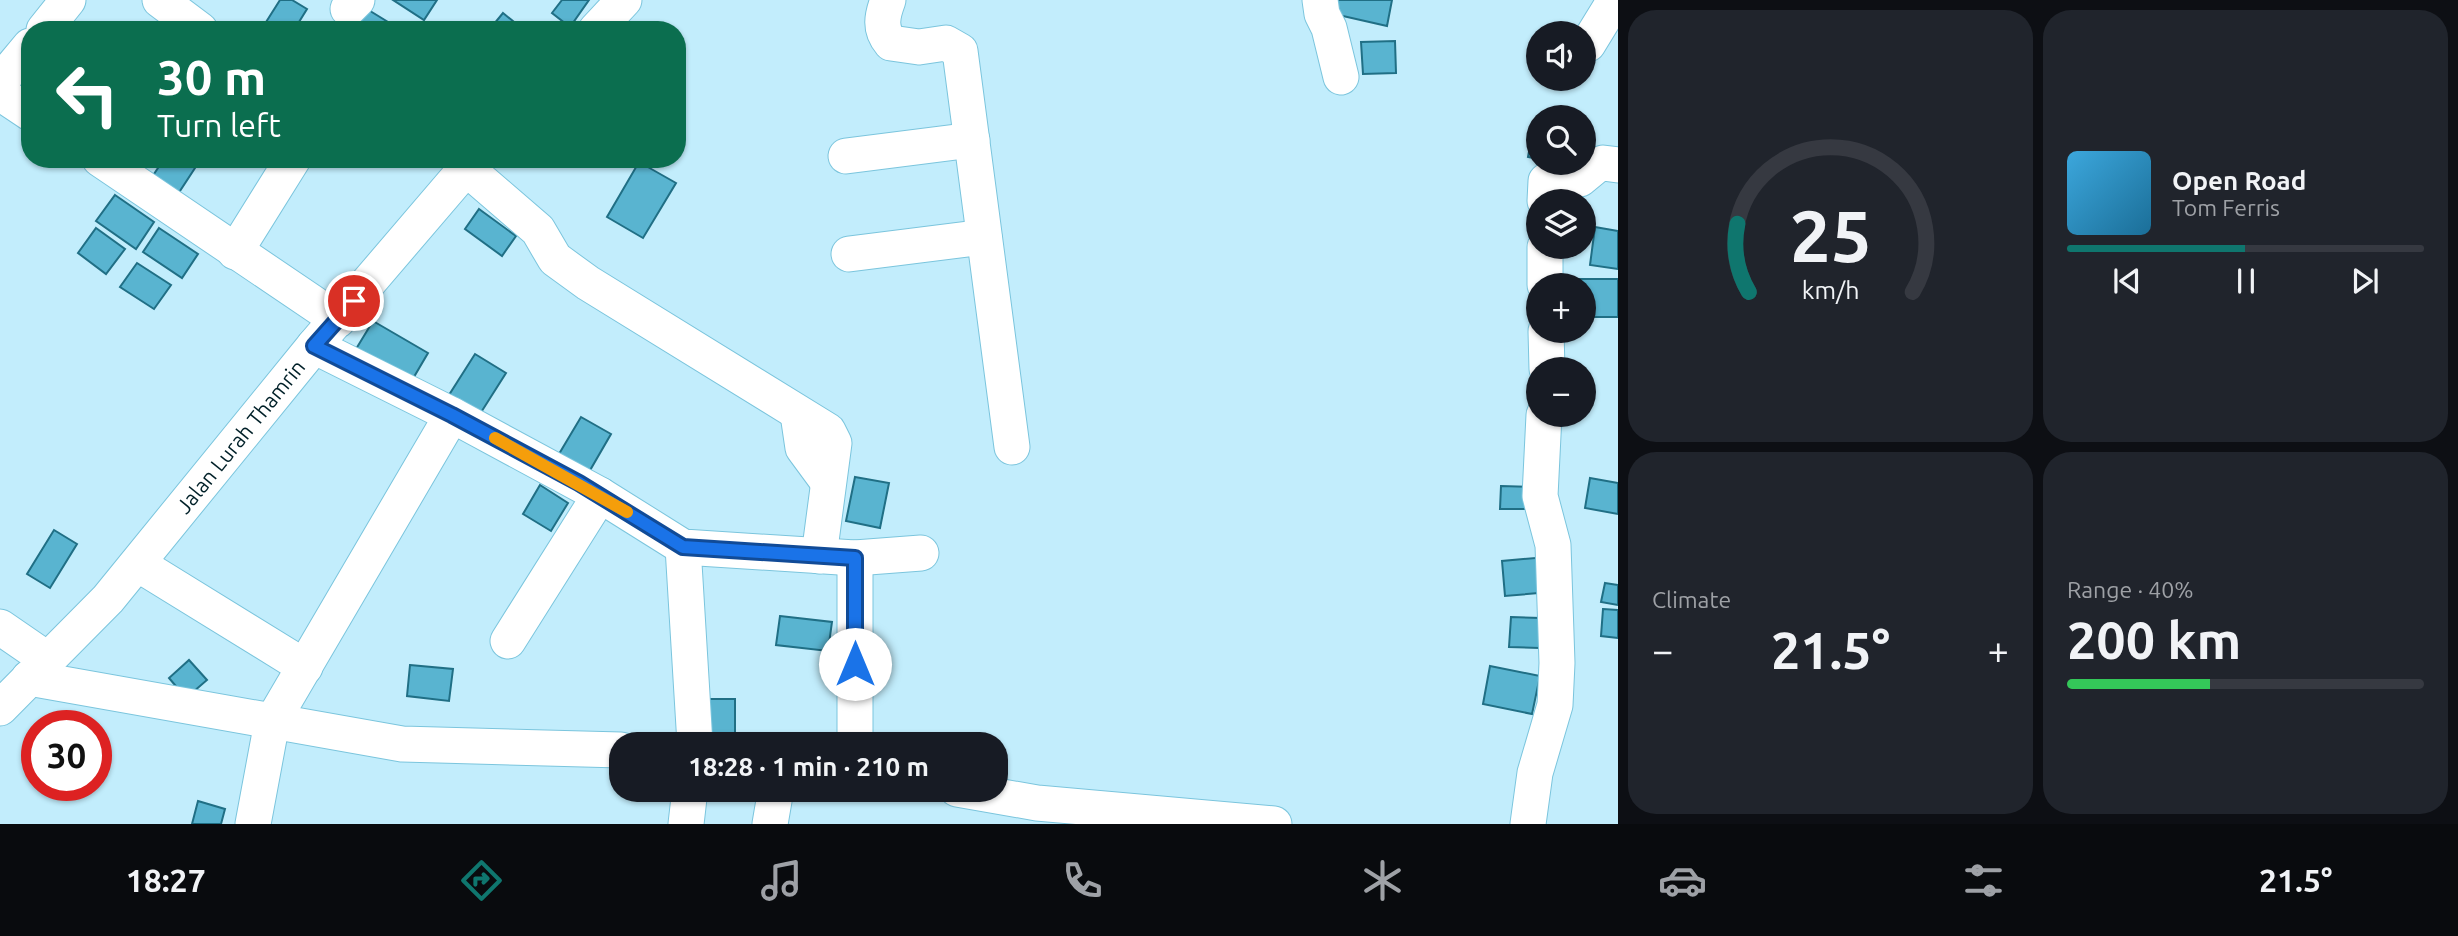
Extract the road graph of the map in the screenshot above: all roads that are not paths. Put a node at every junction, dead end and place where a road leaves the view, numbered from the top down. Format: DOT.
graph roads {
  1 [pos="68,0"];
  2 [pos="160,0"];
  3 [pos="624,0"];
  4 [pos="888,0"];
  5 [pos="1320,0"];
  6 [pos="1615,0"];
  7 [pos="51,21"];
  8 [pos="188,21"];
  9 [pos="604,21"];
  10 [pos="1596,31"];
  11 [pos="21,57"];
  12 [pos="1341,77"];
  13 [pos="0,82"];
  14 [pos="0,93"];
  15 [pos="21,107"];
  16 [pos="972,140"];
  17 [pos="846,156"];
  18 [pos="1618,165"];
  19 [pos="125,168"];
  20 [pos="286,168"];
  21 [pos="467,168"];
  22 [pos="474,168"];
  23 [pos="1546,189"];
  24 [pos="984,237"];
  25 [pos="235,252"];
  26 [pos="849,254"];
  27 [pos="338,320"];
  28 [pos="314,346"];
  29 [pos="452,415"];
  30 [pos="1544,427"];
  31 [pos="1012,447"];
  32 [pos="600,495"];
  33 [pos="683,547"];
  34 [pos="921,552"];
  35 [pos="819,556"];
  36 [pos="855,558"];
  37 [pos="138,564"];
  38 [pos="0,627"];
  39 [pos="508,641"];
  40 [pos="305,667"];
  41 [pos="38,669"];
  42 [pos="0,708"];
  43 [pos="272,722"];
  44 [pos="694,732"];
  45 [pos="855,732"];
  46 [pos="609,750"];
  47 [pos="689,802"];
  48 [pos="774,802"];
  49 [pos="999,802"];
  50 [pos="1035,813"];
  51 [pos="253,824"];
  52 [pos="686,824"];
  53 [pos="770,824"];
  54 [pos="1274,824"];
  55 [pos="1528,824"];
  1 -- 7 [label="street"];
  2 -- 8 [label="street"];
  3 -- 9 [label="street"];
  4 -- 16 [label="street"];
  5 -- 12 [label="street"];
  6 -- 10 [label="street"];
  11 -- 13 [label="street"];
  14 -- 15 [label="street"];
  16 -- 17 [label="street"];
  16 -- 24 [label="street"];
  18 -- 23 [label="street"];
  19 -- 25 [label="street"];
  20 -- 25 [label="street"];
  21 -- 27 [label="street, Jalan Lurah Thamrin"];
  22 -- 35 [label="street"];
  24 -- 26 [label="street"];
  24 -- 31 [label="street"];
  25 -- 27 [label="street"];
  27 -- 28 [label="street, Jalan Lurah Thamrin"];
  28 -- 29 [label="street"];
  28 -- 37 [label="street, Jalan Lurah Thamrin"];
  29 -- 32 [label="street"];
  29 -- 40 [label="street"];
  30 -- 55 [label="street"];
  32 -- 33 [label="street"];
  32 -- 39 [label="street"];
  33 -- 35 [label="street"];
  33 -- 44 [label="street"];
  34 -- 36 [label="street"];
  35 -- 36 [label="street"];
  36 -- 45 [label="street"];
  37 -- 40 [label="street"];
  37 -- 41 [label="street, Jalan Lurah Thamrin"];
  38 -- 41 [label="street"];
  40 -- 43 [label="street"];
  41 -- 42 [label="street, Jalan Lurah Thamrin"];
  41 -- 43 [label="street"];
  43 -- 46 [label="street"];
  43 -- 51 [label="street"];
  47 -- 52 [label="street"];
  48 -- 53 [label="street"];
  49 -- 50 [label="street"];
  50 -- 54 [label="street"];
}
